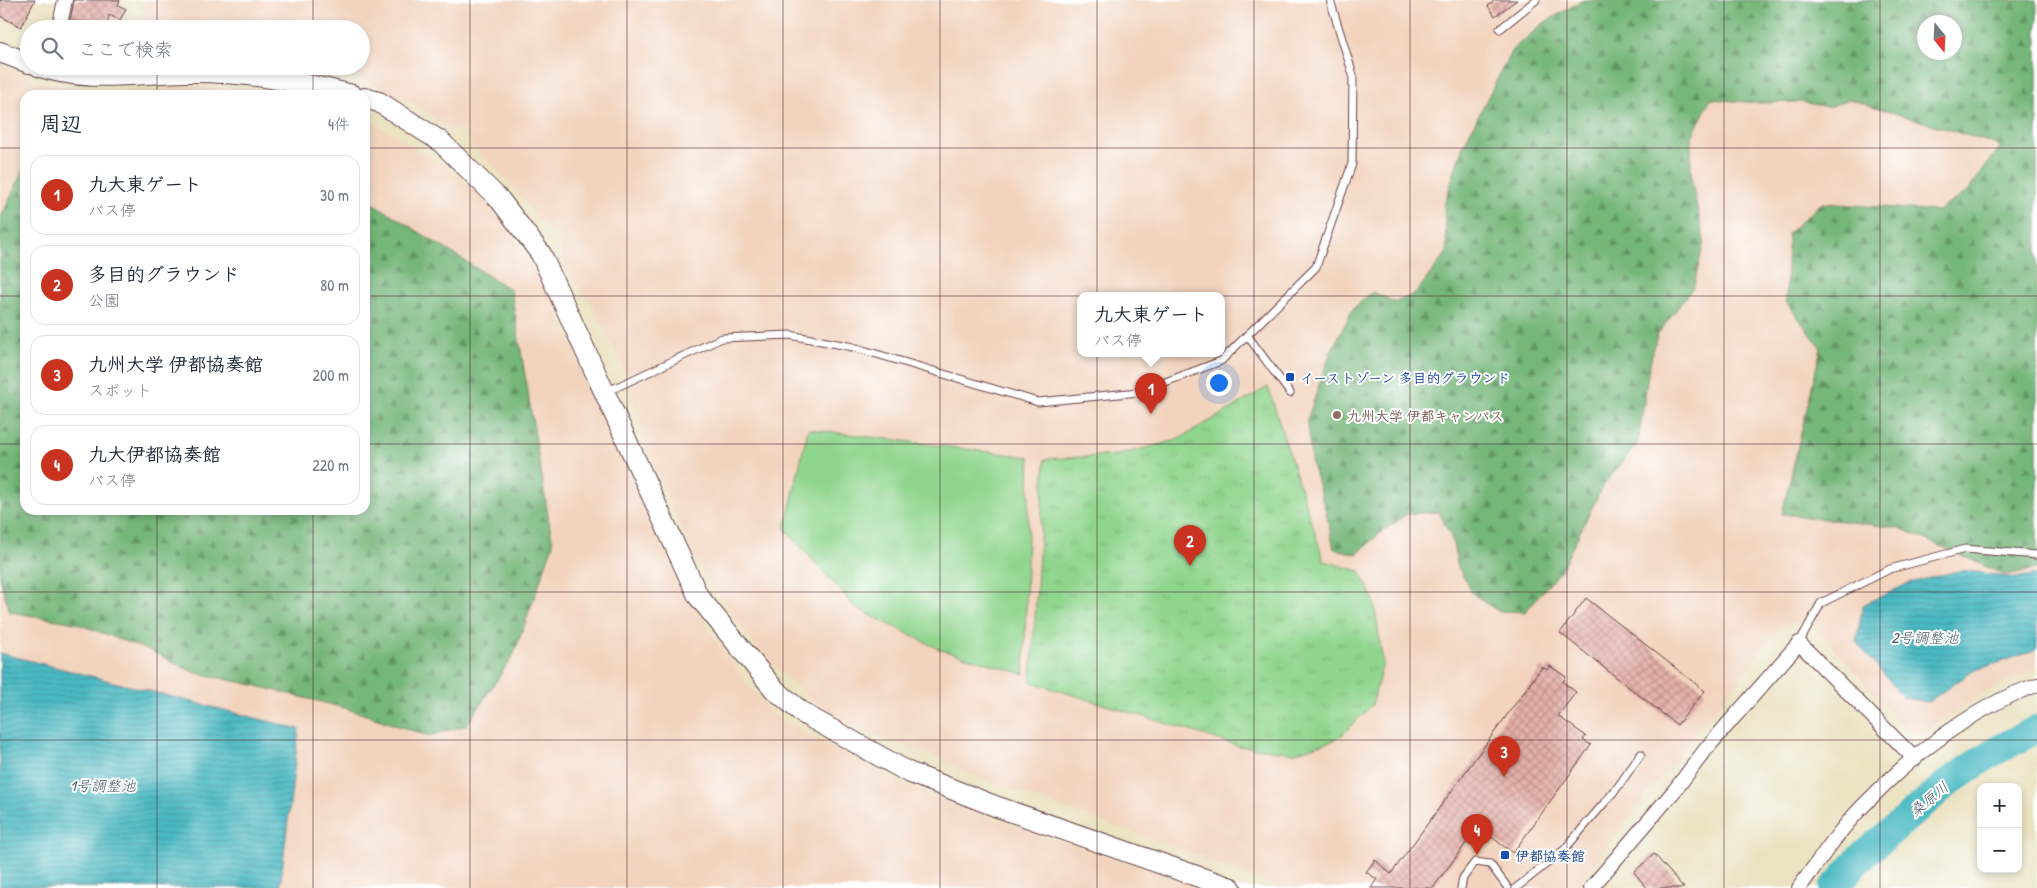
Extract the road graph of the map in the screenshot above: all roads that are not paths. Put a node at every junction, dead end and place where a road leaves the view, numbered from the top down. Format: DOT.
graph roads {
  1 [pos="65,0"];
  2 [pos="1330,0"];
  3 [pos="1536,0"];
  4 [pos="60,20"];
  5 [pos="1500,29"];
  6 [pos="0,52"];
  7 [pos="20,60"];
  8 [pos="102,75"];
  9 [pos="129,75"];
  10 [pos="258,75"];
  11 [pos="333,90"];
  12 [pos="370,99"];
  13 [pos="1247,335"];
  14 [pos="605,392"];
  15 [pos="1290,393"];
  16 [pos="2037,555"];
  17 [pos="1799,643"];
  18 [pos="2037,685"];
  19 [pos="1641,754"];
  20 [pos="1915,759"];
  21 [pos="1210,884"];
  22 [pos="1231,888"];
  23 [pos="1461,888"];
  24 [pos="1508,888"];
  25 [pos="1516,888"];
  26 [pos="1591,888"];
  27 [pos="1799,888"];
  1 -- 4 [label="street"];
  2 -- 13 [label="lane"];
  3 -- 5 [label="lane"];
  6 -- 7 [label="street"];
  8 -- 9 [label="street"];
  10 -- 11 [label="street"];
  12 -- 14 [label="street"];
  13 -- 14 [label="lane"];
  13 -- 15 [label="lane"];
  14 -- 21 [label="street"];
  16 -- 17 [label="lane"];
  17 -- 20 [label="street"];
  17 -- 26 [label="street"];
  18 -- 20 [label="street"];
  19 -- 25 [label="lane"];
  20 -- 27 [label="street"];
  21 -- 22 [label="street"];
  23 -- 24 [label="lane"];
}
